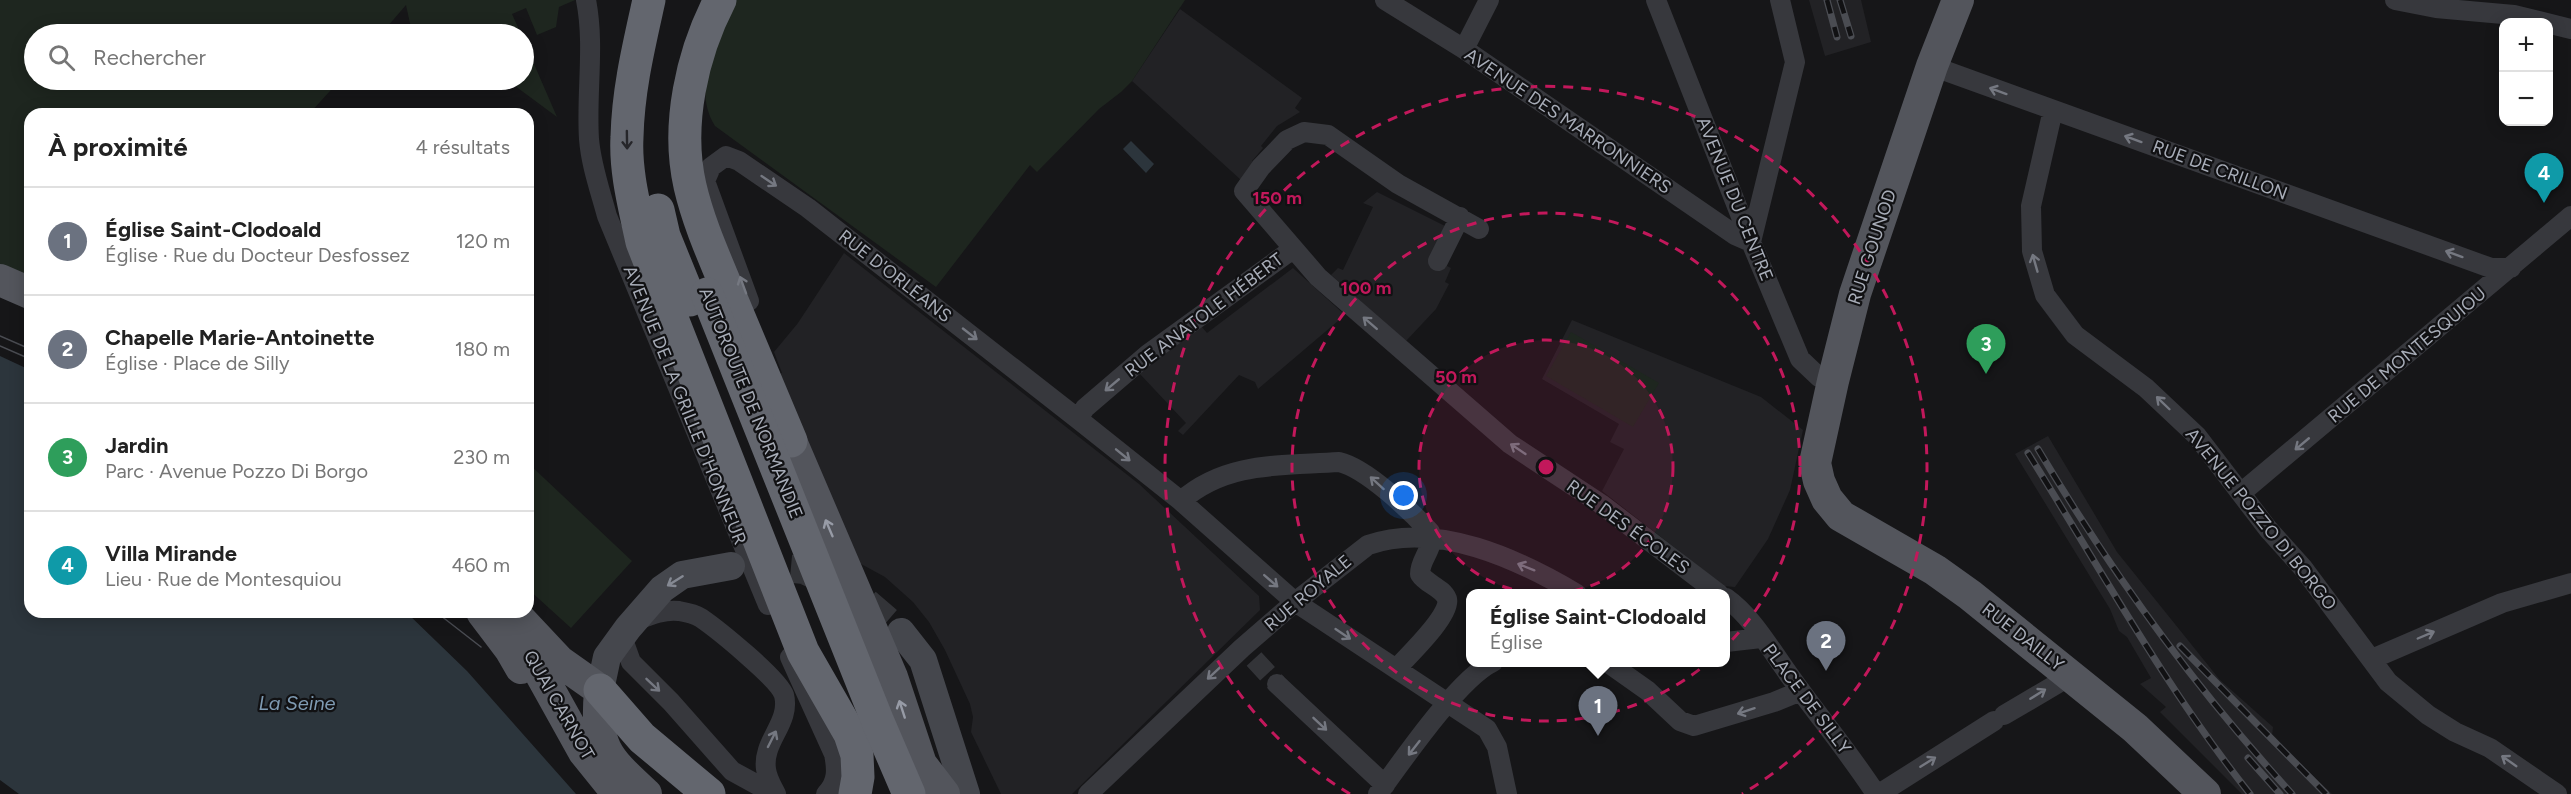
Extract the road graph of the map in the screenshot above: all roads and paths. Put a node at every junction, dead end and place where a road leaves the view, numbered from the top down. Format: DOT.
graph roads {
  1 [pos="586,0"];
  2 [pos="649,0"];
  3 [pos="666,0"];
  4 [pos="704,0"];
  5 [pos="720,0"];
  6 [pos="1385,0"];
  7 [pos="1489,0"];
  8 [pos="1656,0"];
  9 [pos="1780,0"];
  10 [pos="1958,0"];
  11 [pos="2395,0"];
  12 [pos="2479,5"];
  13 [pos="2571,29"];
  14 [pos="1464,49"];
  15 [pos="1932,66"];
  16 [pos="2053,110"];
  17 [pos="2571,216"];
  18 [pos="1460,218"];
  19 [pos="1479,229"];
  20 [pos="1751,242"];
  21 [pos="1293,249"];
  22 [pos="1438,261"];
  23 [pos="2511,268"];
  24 [pos="0,280"];
  25 [pos="24,290"];
  26 [pos="698,297"];
  27 [pos="0,303"];
  28 [pos="24,313"];
  29 [pos="1833,381"];
  30 [pos="1078,418"];
  31 [pos="791,441"];
  32 [pos="2241,493"];
  33 [pos="1827,499"];
  34 [pos="1181,501"];
  35 [pos="1432,539"];
  36 [pos="731,566"];
  37 [pos="772,569"];
  38 [pos="2571,583"];
  39 [pos="1568,589"];
  40 [pos="1712,589"];
  41 [pos="1295,602"];
  42 [pos="1731,602"];
  43 [pos="487,618"];
  44 [pos="507,618"];
  45 [pos="519,618"];
  46 [pos="628,629"];
  47 [pos="901,632"];
  48 [pos="1761,638"];
  49 [pos="1730,641"];
  50 [pos="2372,659"];
  51 [pos="1487,667"];
  52 [pos="1613,667"];
  53 [pos="1396,669"];
  54 [pos="2072,675"];
  55 [pos="1277,684"];
  56 [pos="600,690"];
  57 [pos="1800,691"];
  58 [pos="1449,702"];
  59 [pos="921,764"];
  60 [pos="1382,789"];
  61 [pos="595,794"];
  62 [pos="618,794"];
  63 [pos="646,794"];
  64 [pos="684,794"];
  65 [pos="709,794"];
  66 [pos="775,794"];
  67 [pos="826,794"];
  68 [pos="855,794"];
  69 [pos="868,794"];
  70 [pos="889,794"];
  71 [pos="911,794"];
  72 [pos="944,794"];
  73 [pos="966,794"];
  74 [pos="1088,794"];
  75 [pos="1507,794"];
  76 [pos="1877,794"];
  77 [pos="2205,794"];
  78 [pos="2557,794"];
  1 -- 67 [label="street, AVENUE DE LA GRILLE D'HONNEUR"];
  2 -- 37 [label="highway, one-way"];
  3 -- 26 [label="highway, AUTOROUTE DE NORMANDIE"];
  4 -- 26 [label="highway, AUTOROUTE DE NORMANDIE"];
  5 -- 31 [label="highway"];
  6 -- 14 [label="street, AVENUE DES MARRONNIERS"];
  7 -- 14 [label="street"];
  8 -- 20 [label="street, AVENUE DU CENTRE"];
  9 -- 20 [label="street"];
  10 -- 15 [label="main road, RUE GOUNOD"];
  11 -- 12 [label="street"];
  12 -- 13 [label="street"];
  14 -- 20 [label="street, AVENUE DES MARRONNIERS"];
  16 -- 15 [label="street, RUE DE CRILLON, one-way"];
  15 -- 29 [label="main road, RUE GOUNOD"];
  23 -- 16 [label="street, RUE DE CRILLON, one-way"];
  32 -- 16 [label="street, AVENUE POZZO DI BORGO, one-way"];
  17 -- 23 [label="street, RUE DE MONTESQUIOU"];
  18 -- 19 [label="street, RUE ANATOLE HÉBERT"];
  18 -- 21 [label="street, RUE ANATOLE HÉBERT"];
  18 -- 22 [label="street"];
  20 -- 29 [label="street, AVENUE DU CENTRE"];
  21 -- 30 [label="street, RUE ANATOLE HÉBERT, one-way"];
  40 -- 21 [label="street, RUE DES ÉCOLES, one-way"];
  23 -- 32 [label="street, RUE DE MONTESQUIOU, one-way"];
  24 -- 25 [label="main road"];
  26 -- 70 [label="highway, AUTOROUTE DE NORMANDIE"];
  26 -- 71 [label="highway, AUTOROUTE DE NORMANDIE, bridge"];
  27 -- 28 [label="main road"];
  29 -- 33 [label="main road, RUE GOUNOD"];
  31 -- 30 [label="street, RUE D'ORLÉANS, one-way"];
  30 -- 34 [label="street, RUE D'ORLÉANS, one-way"];
  59 -- 31 [label="main road, one-way"];
  32 -- 50 [label="street, AVENUE POZZO DI BORGO"];
  33 -- 54 [label="main road, RUE DAILLY"];
  35 -- 34 [label="street, one-way"];
  34 -- 41 [label="street, RUE D'ORLÉANS, one-way"];
  39 -- 35 [label="street, RUE ROYALE, one-way"];
  35 -- 41 [label="street, RUE ROYALE"];
  35 -- 53 [label="street"];
  36 -- 46 [label="main road, one-way"];
  37 -- 68 [label="highway"];
  37 -- 69 [label="highway"];
  50 -- 38 [label="street, one-way"];
  41 -- 53 [label="street, RUE D'ORLÉANS, one-way"];
  41 -- 74 [label="street, RUE ROYALE, one-way"];
  42 -- 48 [label="street, PLACE DE SILLY"];
  43 -- 61 [label="main road, QUAI CARNOT"];
  44 -- 62 [label="main road, QUAI CARNOT"];
  45 -- 56 [label="main road"];
  46 -- 56 [label="main road"];
  46 -- 66 [label="street, one-way"];
  66 -- 46 [label="street, one-way"];
  47 -- 73 [label="main road"];
  48 -- 49 [label="street"];
  48 -- 57 [label="street, PLACE DE SILLY"];
  78 -- 50 [label="street, AVENUE POZZO DI BORGO, one-way"];
  51 -- 58 [label="street"];
  57 -- 52 [label="street, one-way"];
  53 -- 58 [label="street, RUE D'ORLÉANS"];
  76 -- 54 [label="street, one-way"];
  54 -- 77 [label="main road, RUE DAILLY"];
  55 -- 60 [label="street, one-way"];
  56 -- 63 [label="main road, QUAI CARNOT"];
  56 -- 64 [label="main road"];
  56 -- 65 [label="highway"];
  57 -- 76 [label="street, PLACE DE SILLY"];
  58 -- 60 [label="street, one-way"];
  58 -- 75 [label="street, RUE D'ORLÉANS"];
  59 -- 71 [label="main road"];
  59 -- 72 [label="main road"];
}
